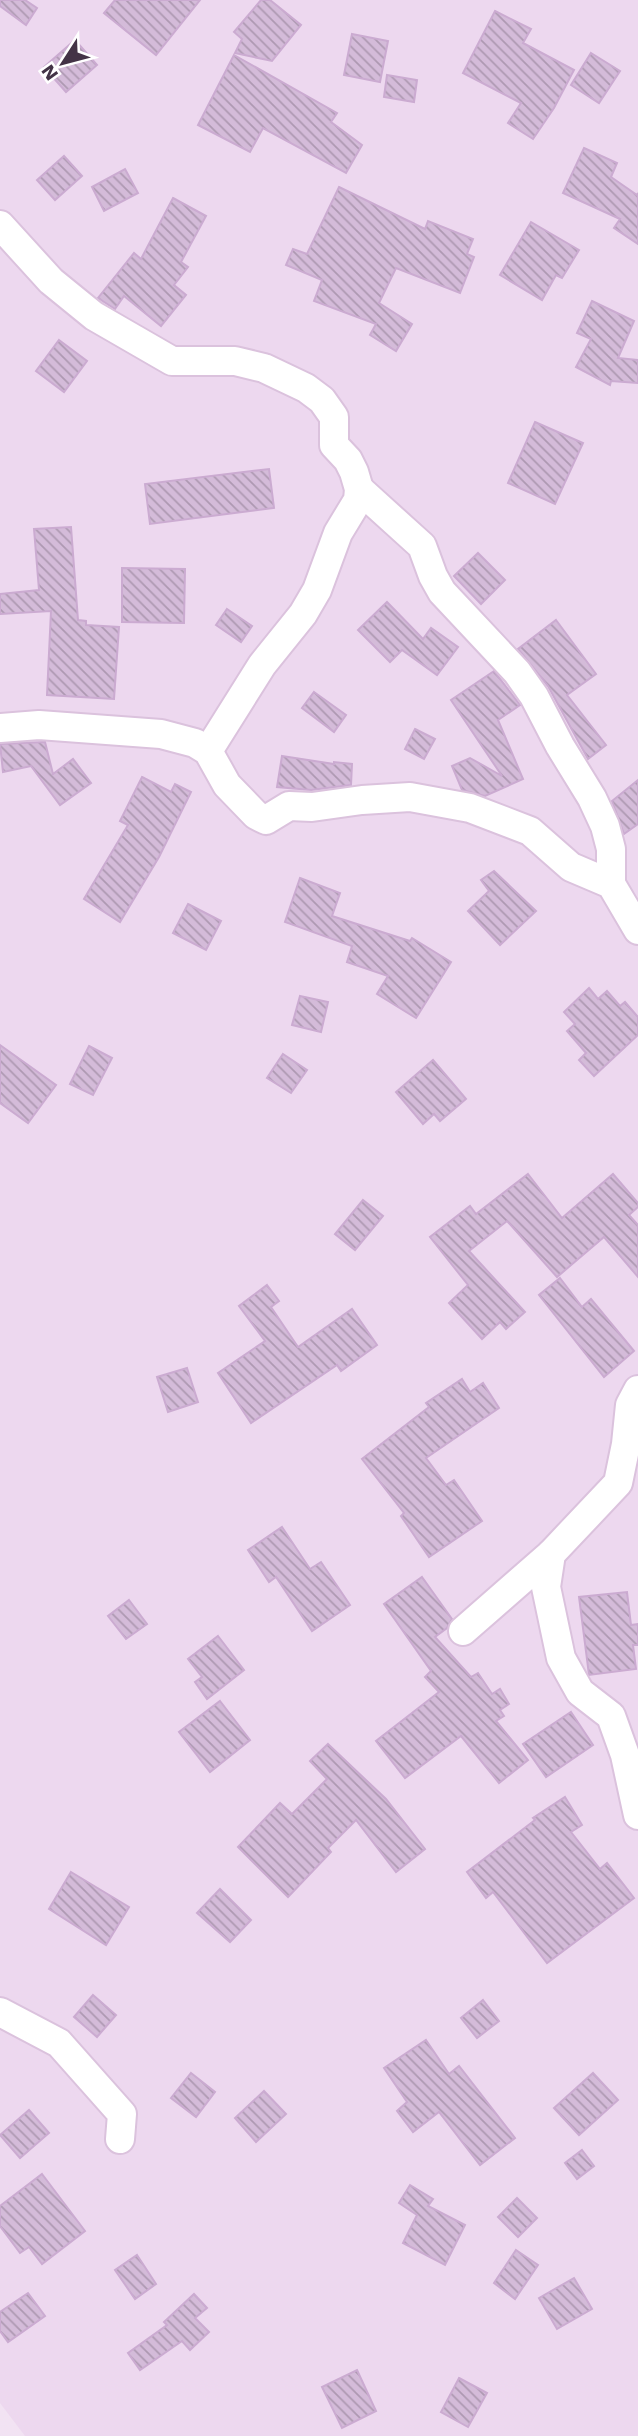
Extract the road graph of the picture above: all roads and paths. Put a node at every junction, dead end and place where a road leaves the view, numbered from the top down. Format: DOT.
graph roads {
  1 [pos="0,225"];
  2 [pos="359,489"];
  3 [pos="0,728"];
  4 [pos="208,751"];
  5 [pos="611,884"];
  6 [pos="638,930"];
  7 [pos="638,1390"];
  8 [pos="551,1554"];
  9 [pos="463,1631"];
  10 [pos="638,1815"];
  11 [pos="0,2012"];
  12 [pos="120,2138"];
  1 -- 2 [label="street"];
  2 -- 4 [label="street"];
  2 -- 5 [label="street"];
  3 -- 4 [label="street"];
  4 -- 5 [label="street"];
  5 -- 6 [label="street"];
  7 -- 8 [label="street"];
  8 -- 9 [label="street"];
  8 -- 10 [label="street"];
  11 -- 12 [label="street"];
}
